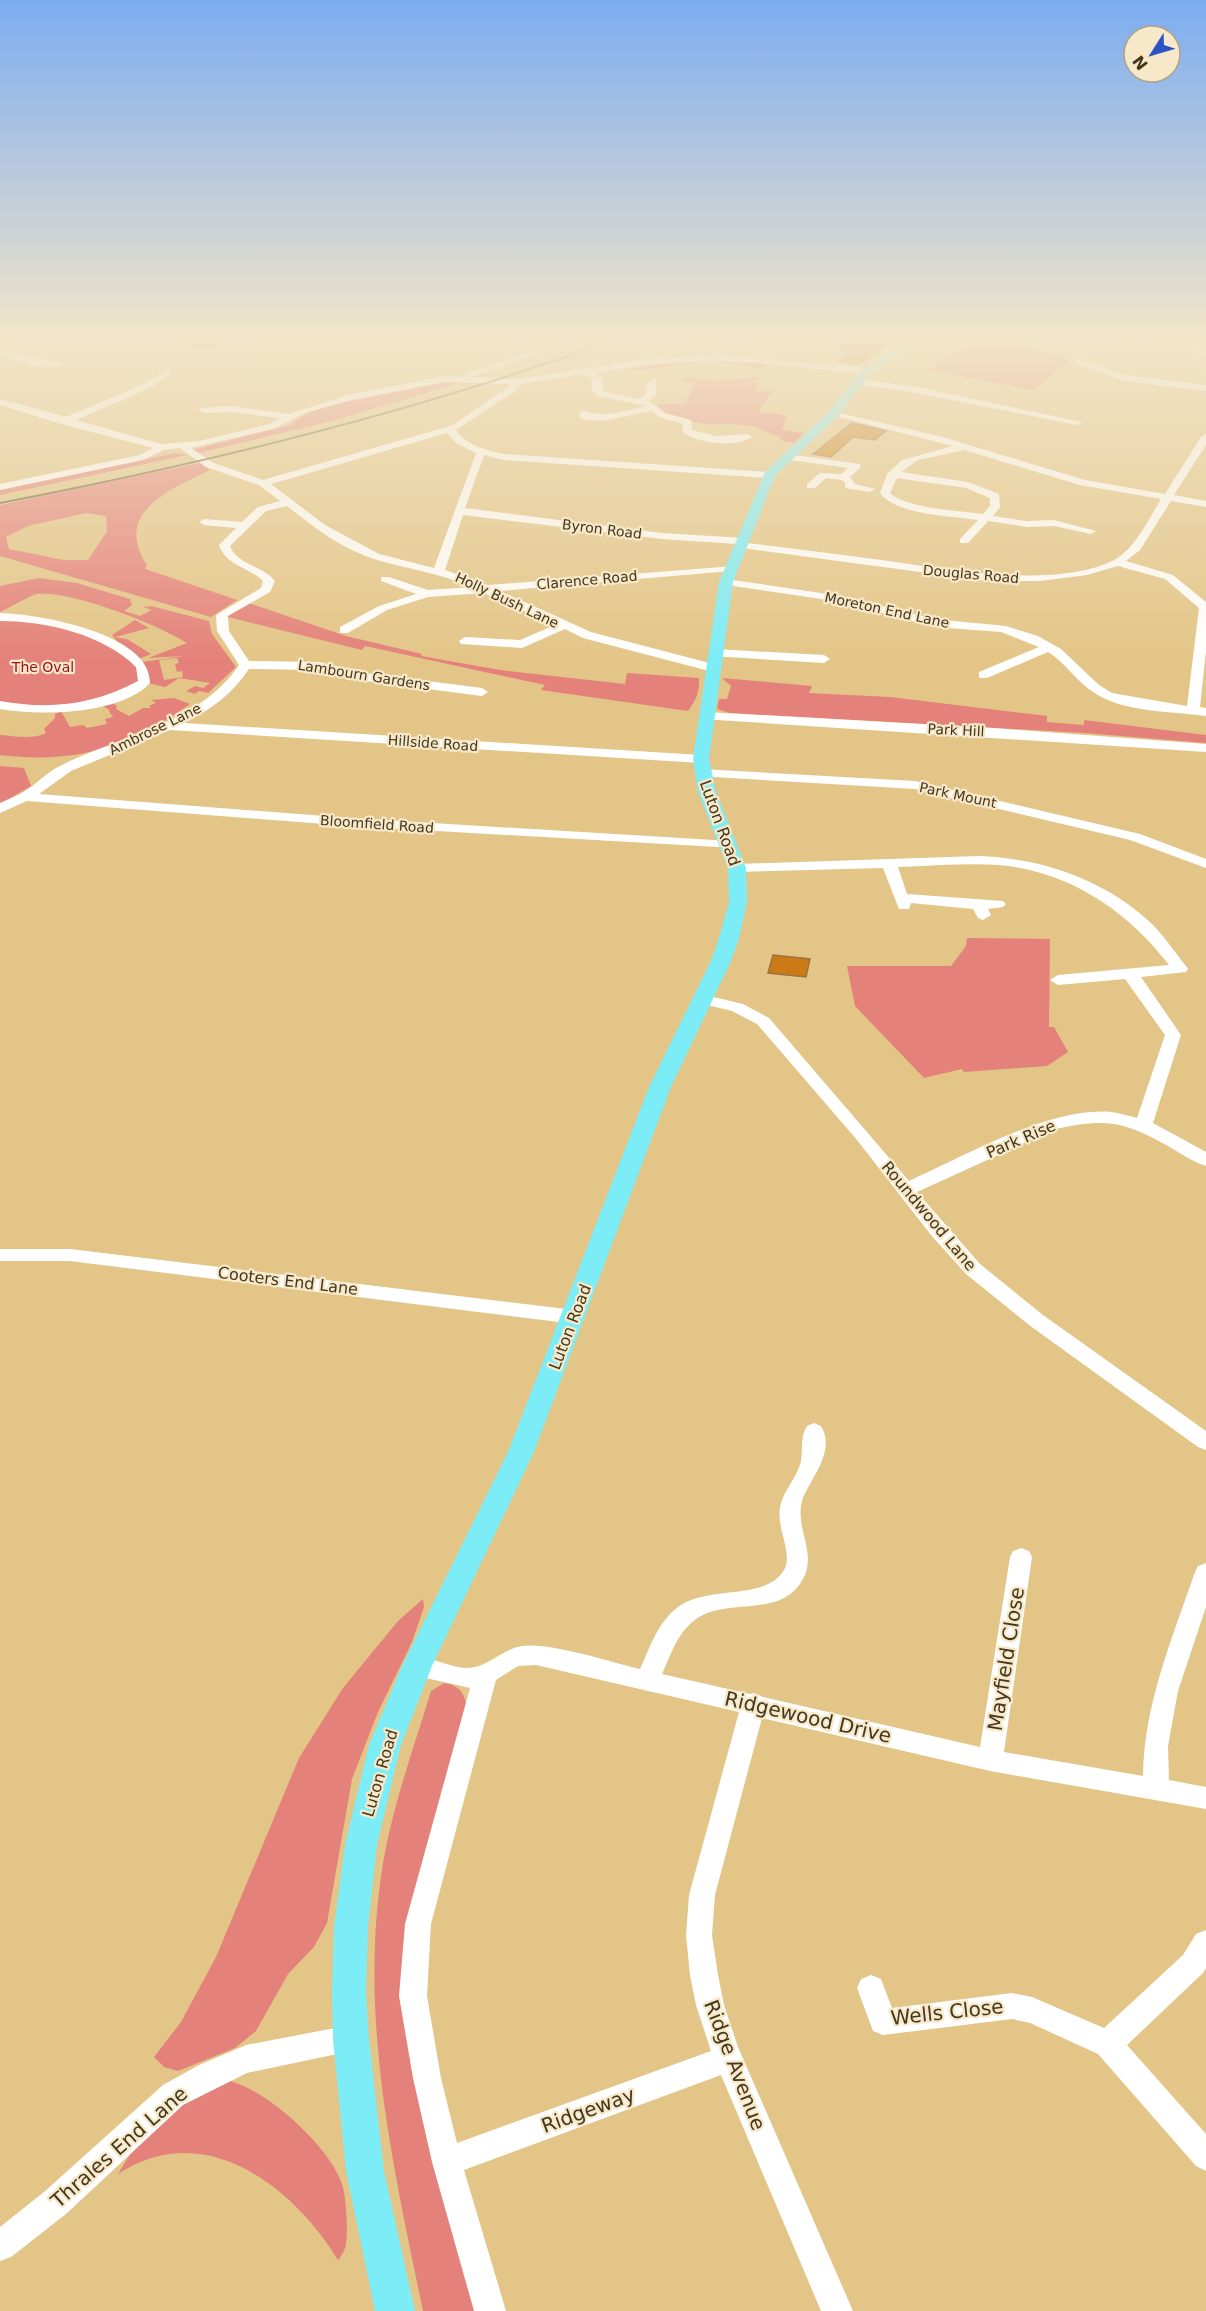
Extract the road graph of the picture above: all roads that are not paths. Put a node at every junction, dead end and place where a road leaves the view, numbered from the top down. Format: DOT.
graph roads {
  1 [pos="154,445"];
  2 [pos="205,445"];
  3 [pos="395,445"];
  4 [pos="466,445"];
  5 [pos="800,445"];
  6 [pos="954,445"];
  7 [pos="1201,445"];
  8 [pos="162,447"];
  9 [pos="962,447"];
  10 [pos="187,450"];
  11 [pos="482,452"];
  12 [pos="787,457"];
  13 [pos="892,474"];
  14 [pos="769,475"];
  15 [pos="843,477"];
  16 [pos="263,483"];
  17 [pos="811,486"];
  18 [pos="0,487"];
  19 [pos="870,489"];
  20 [pos="1168,498"];
  21 [pos="290,502"];
  22 [pos="1206,504"];
  23 [pos="459,511"];
  24 [pos="986,517"];
  25 [pos="204,522"];
  26 [pos="244,525"];
  27 [pos="1091,531"];
  28 [pos="964,541"];
  29 [pos="743,543"];
  30 [pos="1118,562"];
  31 [pos="439,570"];
  32 [pos="729,575"];
  33 [pos="385,579"];
  34 [pos="484,588"];
  35 [pos="427,594"];
  36 [pos="0,617"];
  37 [pos="563,626"];
  38 [pos="344,630"];
  39 [pos="465,641"];
  40 [pos="1049,647"];
  41 [pos="824,659"];
  42 [pos="714,660"];
  43 [pos="246,665"];
  44 [pos="983,675"];
  45 [pos="482,693"];
  46 [pos="0,705"];
  47 [pos="1199,711"];
  48 [pos="706,716"];
  49 [pos="166,726"];
  50 [pos="1206,748"];
  51 [pos="701,766"];
  52 [pos="25,797"];
  53 [pos="0,809"];
  54 [pos="730,845"];
  55 [pos="889,863"];
  56 [pos="1206,864"];
  57 [pos="737,868"];
  58 [pos="998,904"];
  59 [pos="1129,973"];
  60 [pos="1059,980"];
  61 [pos="701,999"];
  62 [pos="1144,1125"];
  63 [pos="1206,1160"];
  64 [pos="905,1190"];
  65 [pos="0,1255"];
  66 [pos="574,1317"];
  67 [pos="814,1431"];
  68 [pos="1206,1442"];
  69 [pos="1021,1557"];
  70 [pos="1206,1572"];
  71 [pos="417,1666"];
  72 [pos="486,1673"];
  73 [pos="648,1679"];
  74 [pos="754,1704"];
  75 [pos="990,1760"];
  76 [pos="1156,1790"];
  77 [pos="1206,1798"];
  78 [pos="1206,1943"];
  79 [pos="871,1988"];
  80 [pos="351,2039"];
  81 [pos="1108,2044"];
  82 [pos="729,2058"];
  83 [pos="1206,2156"];
  84 [pos="447,2162"];
  85 [pos="0,2246"];
  86 [pos="395,2311"];
  87 [pos="490,2311"];
  88 [pos="837,2311"];
  1 -- 8 [label="street"];
  2 -- 10 [label="street"];
  3 -- 16 [label="street"];
  4 -- 11 [label="street"];
  5 -- 12 [label="main road, Luton Road"];
  6 -- 9 [label="street"];
  7 -- 20 [label="street, Douglas Road"];
  8 -- 10 [label="street"];
  8 -- 18 [label="street"];
  9 -- 13 [label="street"];
  9 -- 20 [label="street"];
  10 -- 16 [label="street, Holly Bush Lane"];
  11 -- 14 [label="street"];
  11 -- 23 [label="street"];
  12 -- 14 [label="main road, Luton Road"];
  12 -- 15 [label="street"];
  13 -- 24 [label="street"];
  13 -- 24 [label="street"];
  14 -- 29 [label="main road, Luton Road"];
  15 -- 17 [label="street"];
  15 -- 19 [label="street"];
  16 -- 21 [label="street, Holly Bush Lane"];
  20 -- 22 [label="street"];
  20 -- 30 [label="street, Douglas Road"];
  21 -- 26 [label="street"];
  21 -- 31 [label="street, Holly Bush Lane"];
  23 -- 29 [label="street, Byron Road"];
  23 -- 31 [label="street"];
  24 -- 27 [label="street"];
  24 -- 28 [label="street"];
  25 -- 26 [label="street"];
  26 -- 43 [label="street"];
  29 -- 30 [label="street, Douglas Road"];
  29 -- 32 [label="main road, Luton Road"];
  30 -- 47 [label="street"];
  31 -- 34 [label="street, Holly Bush Lane"];
  32 -- 34 [label="street, Clarence Road"];
  32 -- 40 [label="street, Moreton End Lane"];
  32 -- 42 [label="main road, Luton Road"];
  33 -- 35 [label="street"];
  34 -- 35 [label="street, Clarence Road"];
  34 -- 37 [label="street, Holly Bush Lane"];
  35 -- 38 [label="street, Clarence Road"];
  36 -- 46 [label="street"];
  37 -- 39 [label="street"];
  37 -- 42 [label="street, Holly Bush Lane"];
  40 -- 44 [label="street"];
  40 -- 47 [label="street, Moreton End Lane"];
  41 -- 42 [label="street, Holly Bush Lane"];
  42 -- 48 [label="main road, Luton Road"];
  43 -- 45 [label="street, Lambourn Gardens"];
  43 -- 49 [label="street, Ambrose Lane"];
  48 -- 50 [label="street, Park Hill"];
  48 -- 51 [label="main road, Luton Road"];
  49 -- 51 [label="street, Hillside Road"];
  49 -- 52 [label="street, Ambrose Lane"];
  51 -- 54 [label="main road, Luton Road"];
  51 -- 56 [label="street, Park Mount"];
  52 -- 53 [label="street, Ambrose Lane"];
  52 -- 54 [label="street, Bloomfield Road"];
  54 -- 57 [label="main road, Luton Road"];
  55 -- 57 [label="street"];
  55 -- 58 [label="street"];
  55 -- 59 [label="street"];
  57 -- 61 [label="main road, Luton Road"];
  59 -- 60 [label="street"];
  59 -- 62 [label="street"];
  61 -- 64 [label="street, Roundwood Lane"];
  61 -- 66 [label="main road, Luton Road"];
  62 -- 63 [label="street, Park Rise"];
  62 -- 64 [label="street, Park Rise"];
  64 -- 68 [label="street, Roundwood Lane"];
  65 -- 66 [label="street, Cooters End Lane"];
  66 -- 71 [label="main road, Luton Road"];
  67 -- 73 [label="street"];
  69 -- 75 [label="street, Mayfield Close"];
  70 -- 76 [label="street"];
  71 -- 72 [label="street, Ridgewood Drive"];
  71 -- 80 [label="main road, Luton Road"];
  72 -- 73 [label="street, Ridgewood Drive"];
  72 -- 84 [label="street"];
  73 -- 74 [label="street, Ridgewood Drive"];
  74 -- 75 [label="street, Ridgewood Drive"];
  74 -- 82 [label="street, Ridge Avenue"];
  75 -- 76 [label="street, Ridgewood Drive"];
  76 -- 77 [label="street, Ridgewood Drive"];
  78 -- 81 [label="street"];
  79 -- 81 [label="street, Wells Close"];
  80 -- 85 [label="street, Thrales End Lane"];
  80 -- 86 [label="main road, Luton Road"];
  81 -- 83 [label="street, Wells Close"];
  82 -- 84 [label="street, Ridgeway"];
  82 -- 88 [label="street, Ridge Avenue"];
  84 -- 87 [label="street"];
}
